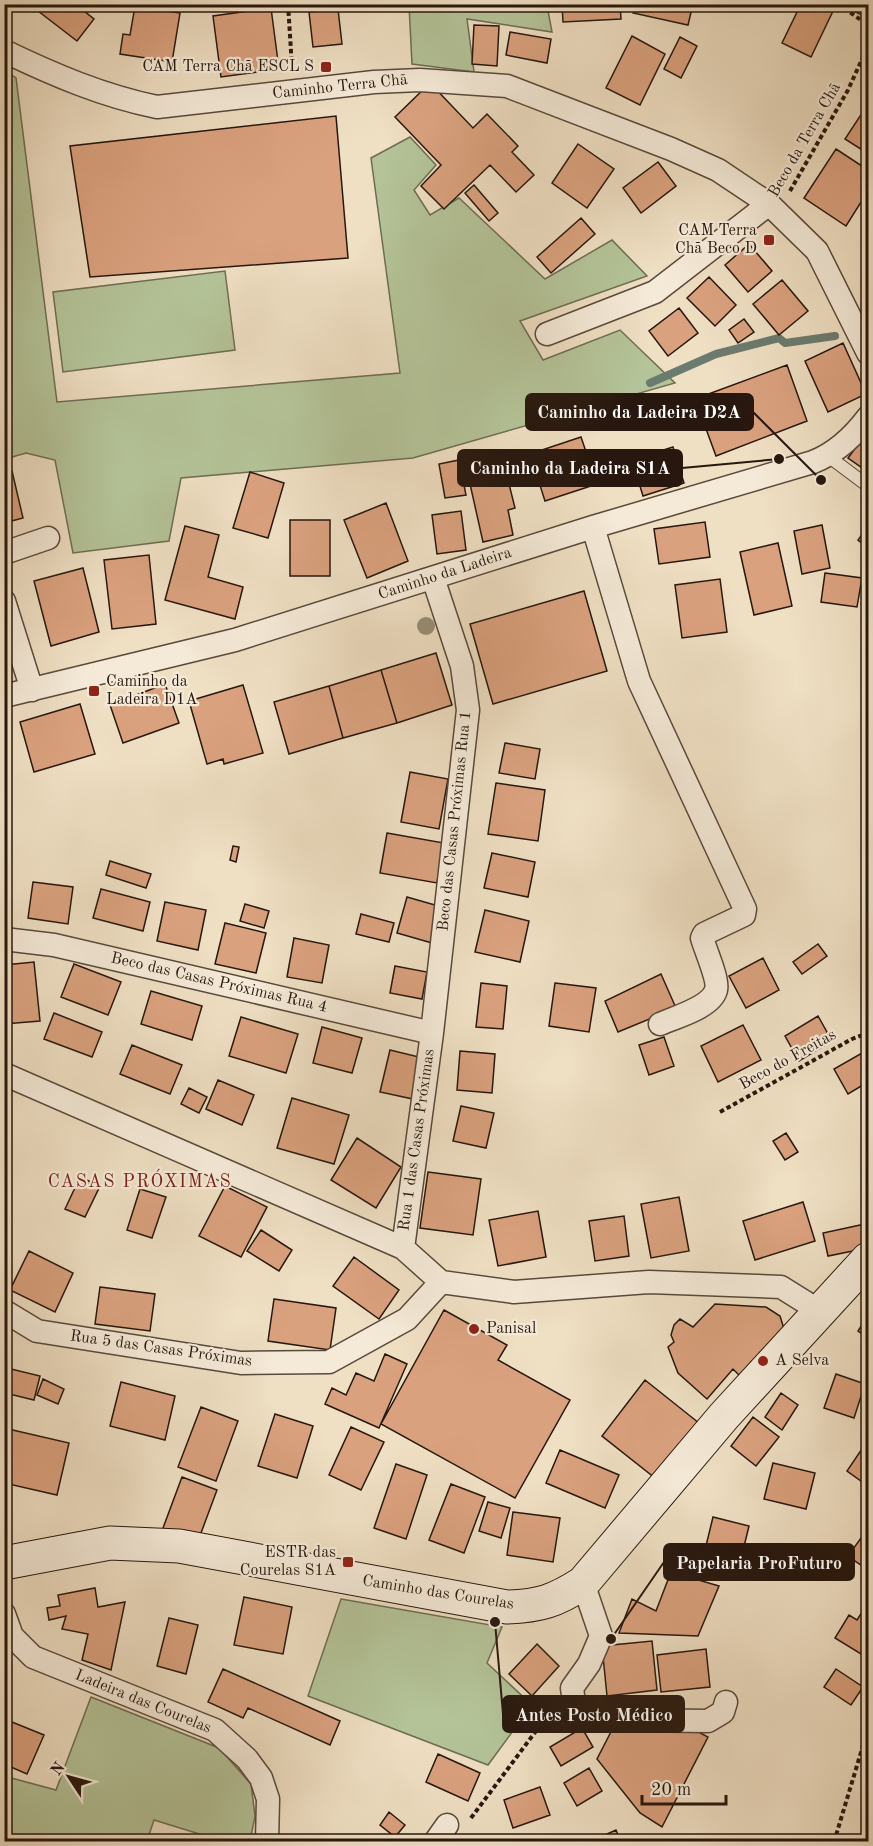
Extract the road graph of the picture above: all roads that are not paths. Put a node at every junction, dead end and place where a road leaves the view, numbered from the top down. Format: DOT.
graph roads {
  1 [pos="4,51"];
  2 [pos="773,208"];
  3 [pos="547,334"];
  4 [pos="868,353"];
  5 [pos="868,417"];
  6 [pos="828,456"];
  7 [pos="868,486"];
  8 [pos="593,527"];
  9 [pos="48,538"];
  10 [pos="4,553"];
  11 [pos="434,578"];
  12 [pos="4,601"];
  13 [pos="32,690"];
  14 [pos="4,696"];
  15 [pos="4,939"];
  16 [pos="660,1024"];
  17 [pos="432,1033"];
  18 [pos="4,1074"];
  19 [pos="403,1248"];
  20 [pos="868,1260"];
  21 [pos="441,1282"];
  22 [pos="4,1311"];
  23 [pos="822,1312"];
  24 [pos="4,1563"];
  25 [pos="583,1583"];
  26 [pos="4,1614"];
  27 [pos="726,1702"];
  28 [pos="267,1842"];
  1 -- 2 [label="street, Caminho Terra Chã"];
  2 -- 3 [label="street"];
  2 -- 4 [label="street, Caminho Terra Chã"];
  5 -- 6 [label="street, Caminho da Ladeira"];
  6 -- 7 [label="lane"];
  6 -- 8 [label="street, Caminho da Ladeira"];
  8 -- 11 [label="street, Caminho da Ladeira"];
  8 -- 16 [label="street"];
  9 -- 10 [label="street"];
  11 -- 13 [label="street, Caminho da Ladeira"];
  11 -- 17 [label="street, Beco das Casas Próximas Rua 1"];
  12 -- 13 [label="street"];
  13 -- 14 [label="street, Caminho da Ladeira"];
  15 -- 17 [label="street, Beco das Casas Próximas Rua 4"];
  17 -- 19 [label="street, Rua 1 das Casas Próximas"];
  18 -- 19 [label="street"];
  19 -- 21 [label="street"];
  20 -- 23 [label="street, Caminho das Courelas"];
  21 -- 22 [label="street, Rua 5 das Casas Próximas"];
  21 -- 23 [label="street"];
  23 -- 25 [label="street, Caminho das Courelas"];
  24 -- 25 [label="street, Caminho das Courelas"];
  25 -- 27 [label="street"];
  26 -- 28 [label="street, Ladeira das Courelas"];
}
